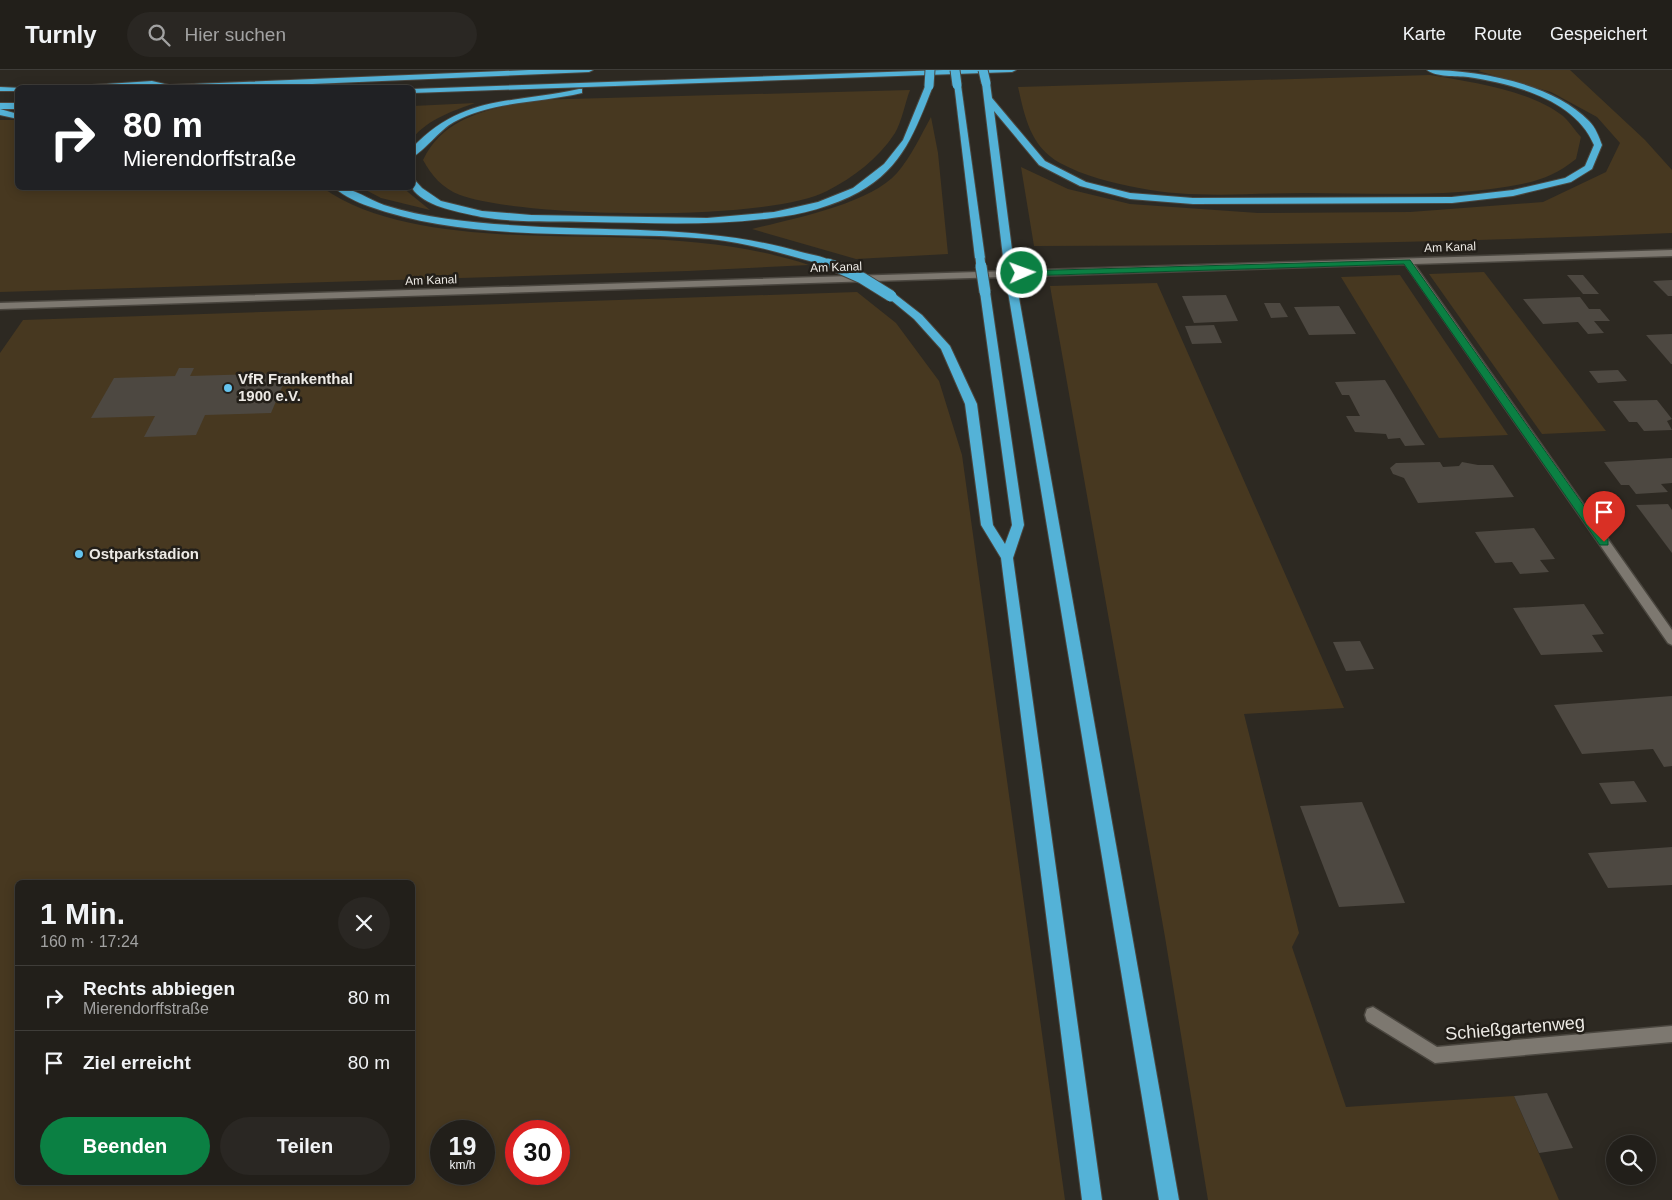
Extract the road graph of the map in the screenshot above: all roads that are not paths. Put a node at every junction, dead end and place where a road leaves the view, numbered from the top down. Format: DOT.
graph roads {
  1 [pos="392,70"];
  2 [pos="588,70"];
  3 [pos="930,70"];
  4 [pos="955,70"];
  5 [pos="984,70"];
  6 [pos="1012,70"];
  7 [pos="1431,70"];
  8 [pos="144,84"];
  9 [pos="120,85"];
  10 [pos="152,85"];
  11 [pos="218,85"];
  12 [pos="598,85"];
  13 [pos="0,89"];
  14 [pos="15,89"];
  15 [pos="415,92"];
  16 [pos="989,100"];
  17 [pos="0,106"];
  18 [pos="15,106"];
  19 [pos="0,112"];
  20 [pos="15,116"];
  21 [pos="415,150"];
  22 [pos="415,185"];
  23 [pos="344,190"];
  24 [pos="1672,253"];
  25 [pos="1407,261"];
  26 [pos="891,296"];
  27 [pos="0,306"];
  28 [pos="1007,558"];
  29 [pos="1672,640"];
  30 [pos="1373,1015"];
  31 [pos="1672,1034"];
  32 [pos="1092,1200"];
  33 [pos="1170,1200"];
  1 -- 8 [label="highway"];
  2 -- 11 [label="highway"];
  3 -- 22 [label="highway, bridge"];
  4 -- 28 [label="highway, bridge"];
  5 -- 16 [label="highway, bridge"];
  6 -- 12 [label="highway"];
  7 -- 16 [label="highway"];
  8 -- 9 [label="highway"];
  8 -- 10 [label="highway"];
  12 -- 15 [label="highway"];
  12 -- 21 [label="highway"];
  13 -- 14 [label="highway"];
  16 -- 33 [label="highway, bridge"];
  17 -- 18 [label="highway"];
  19 -- 20 [label="highway"];
  23 -- 26 [label="highway, bridge"];
  24 -- 25 [label="street, Am Kanal"];
  25 -- 27 [label="street, Am Kanal"];
  25 -- 29 [label="street"];
  26 -- 28 [label="highway"];
  28 -- 32 [label="highway"];
  30 -- 31 [label="street, Schießgartenweg"];
}
